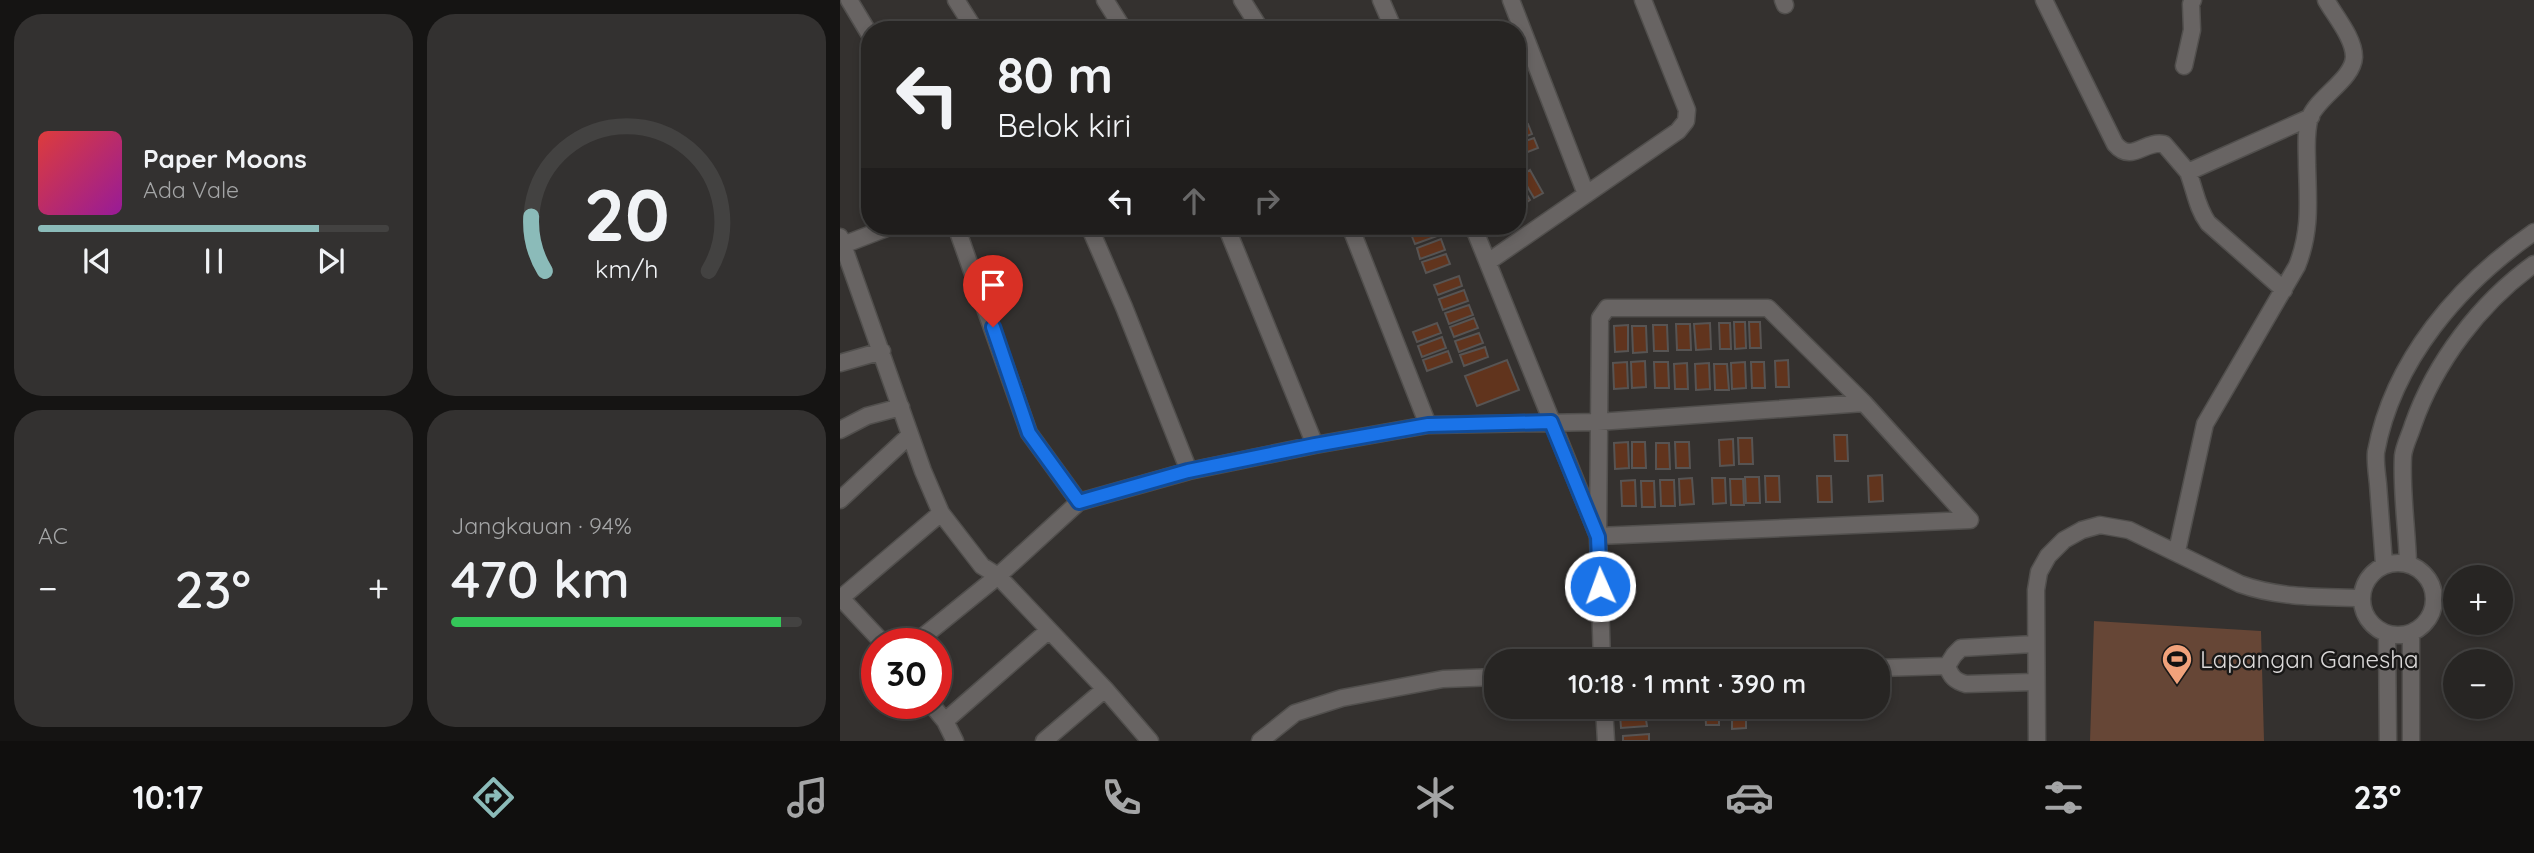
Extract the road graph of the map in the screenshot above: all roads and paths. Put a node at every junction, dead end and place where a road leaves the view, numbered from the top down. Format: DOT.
graph roads {
  1 [pos="849,0"];
  2 [pos="956,0"];
  3 [pos="1105,0"];
  4 [pos="1242,0"];
  5 [pos="1381,0"];
  6 [pos="1511,0"];
  7 [pos="1643,0"];
  8 [pos="2044,0"];
  9 [pos="2193,0"];
  10 [pos="2326,0"];
  11 [pos="862,21"];
  12 [pos="969,21"];
  13 [pos="1119,21"];
  14 [pos="1255,21"];
  15 [pos="1390,21"];
  16 [pos="1519,21"];
  17 [pos="1526,38"];
  18 [pos="2184,66"];
  19 [pos="2311,117"];
  20 [pos="2188,172"];
  21 [pos="1587,194"];
  22 [pos="2534,232"];
  23 [pos="862,235"];
  24 [pos="959,235"];
  25 [pos="1093,235"];
  26 [pos="1230,235"];
  27 [pos="1354,235"];
  28 [pos="1477,235"];
  29 [pos="842,241"];
  30 [pos="1488,262"];
  31 [pos="2534,264"];
  32 [pos="847,274"];
  33 [pos="2284,290"];
  34 [pos="882,351"];
  35 [pos="840,363"];
  36 [pos="1864,403"];
  37 [pos="901,407"];
  38 [pos="1551,422"];
  39 [pos="1598,422"];
  40 [pos="1428,425"];
  41 [pos="840,430"];
  42 [pos="910,435"];
  43 [pos="1315,445"];
  44 [pos="1188,471"];
  45 [pos="840,500"];
  46 [pos="1079,502"];
  47 [pos="941,513"];
  48 [pos="1598,537"];
  49 [pos="2177,551"];
  50 [pos="2408,563"];
  51 [pos="2384,564"];
  52 [pos="998,576"];
  53 [pos="841,598"];
  54 [pos="2361,598"];
  55 [pos="869,628"];
  56 [pos="934,628"];
  57 [pos="1049,630"];
  58 [pos="2387,634"];
  59 [pos="2412,634"];
  60 [pos="2036,644"];
  61 [pos="1602,649"];
  62 [pos="1947,667"];
  63 [pos="1890,668"];
  64 [pos="1484,677"];
  65 [pos="2036,682"];
  66 [pos="1105,689"];
  67 [pos="1605,719"];
  68 [pos="944,721"];
  69 [pos="955,741"];
  70 [pos="1044,741"];
  71 [pos="1150,741"];
  72 [pos="1260,741"];
  73 [pos="1606,741"];
  74 [pos="2037,741"];
  75 [pos="2388,741"];
  76 [pos="2411,741"];
  1 -- 11 [label="street"];
  2 -- 12 [label="street"];
  3 -- 13 [label="street"];
  4 -- 14 [label="street"];
  5 -- 15 [label="street"];
  6 -- 16 [label="street"];
  7 -- 21 [label="street"];
  8 -- 20 [label="street"];
  9 -- 18 [label="street"];
  10 -- 19 [label="street"];
  17 -- 21 [label="street"];
  19 -- 20 [label="street"];
  19 -- 33 [label="street"];
  20 -- 33 [label="street"];
  21 -- 30 [label="street"];
  22 -- 51 [label="street"];
  23 -- 29 [label="street"];
  24 -- 46 [label="street"];
  25 -- 44 [label="street"];
  26 -- 43 [label="street"];
  27 -- 40 [label="street"];
  28 -- 30 [label="street"];
  29 -- 32 [label="street"];
  30 -- 38 [label="street"];
  31 -- 50 [label="street"];
  32 -- 34 [label="street"];
  33 -- 49 [label="street"];
  34 -- 35 [label="street"];
  34 -- 37 [label="street"];
  36 -- 39 [label="street"];
  36 -- 39 [label="street"];
  36 -- 48 [label="street"];
  37 -- 41 [label="street"];
  37 -- 42 [label="street"];
  38 -- 39 [label="street"];
  38 -- 40 [label="street"];
  38 -- 48 [label="street"];
  39 -- 48 [label="street"];
  40 -- 43 [label="street"];
  42 -- 45 [label="street"];
  42 -- 47 [label="street"];
  43 -- 44 [label="street"];
  44 -- 46 [label="street"];
  46 -- 52 [label="street"];
  47 -- 52 [label="street"];
  47 -- 53 [label="street"];
  48 -- 61 [label="street"];
  49 -- 54 [label="street"];
  49 -- 60 [label="street"];
  50 -- 51 [label="street"];
  50 -- 59 [label="street"];
  51 -- 54 [label="street"];
  52 -- 56 [label="street"];
  52 -- 57 [label="street"];
  53 -- 55 [label="street"];
  54 -- 58 [label="street"];
  57 -- 66 [label="street"];
  57 -- 68 [label="street"];
  58 -- 59 [label="street"];
  58 -- 75 [label="street"];
  59 -- 76 [label="street"];
  60 -- 62 [label="street"];
  60 -- 65 [label="street"];
  62 -- 63 [label="street"];
  62 -- 65 [label="street"];
  64 -- 72 [label="street"];
  65 -- 74 [label="street"];
  66 -- 70 [label="street"];
  66 -- 71 [label="street"];
  67 -- 73 [label="street"];
  68 -- 69 [label="street"];
}
